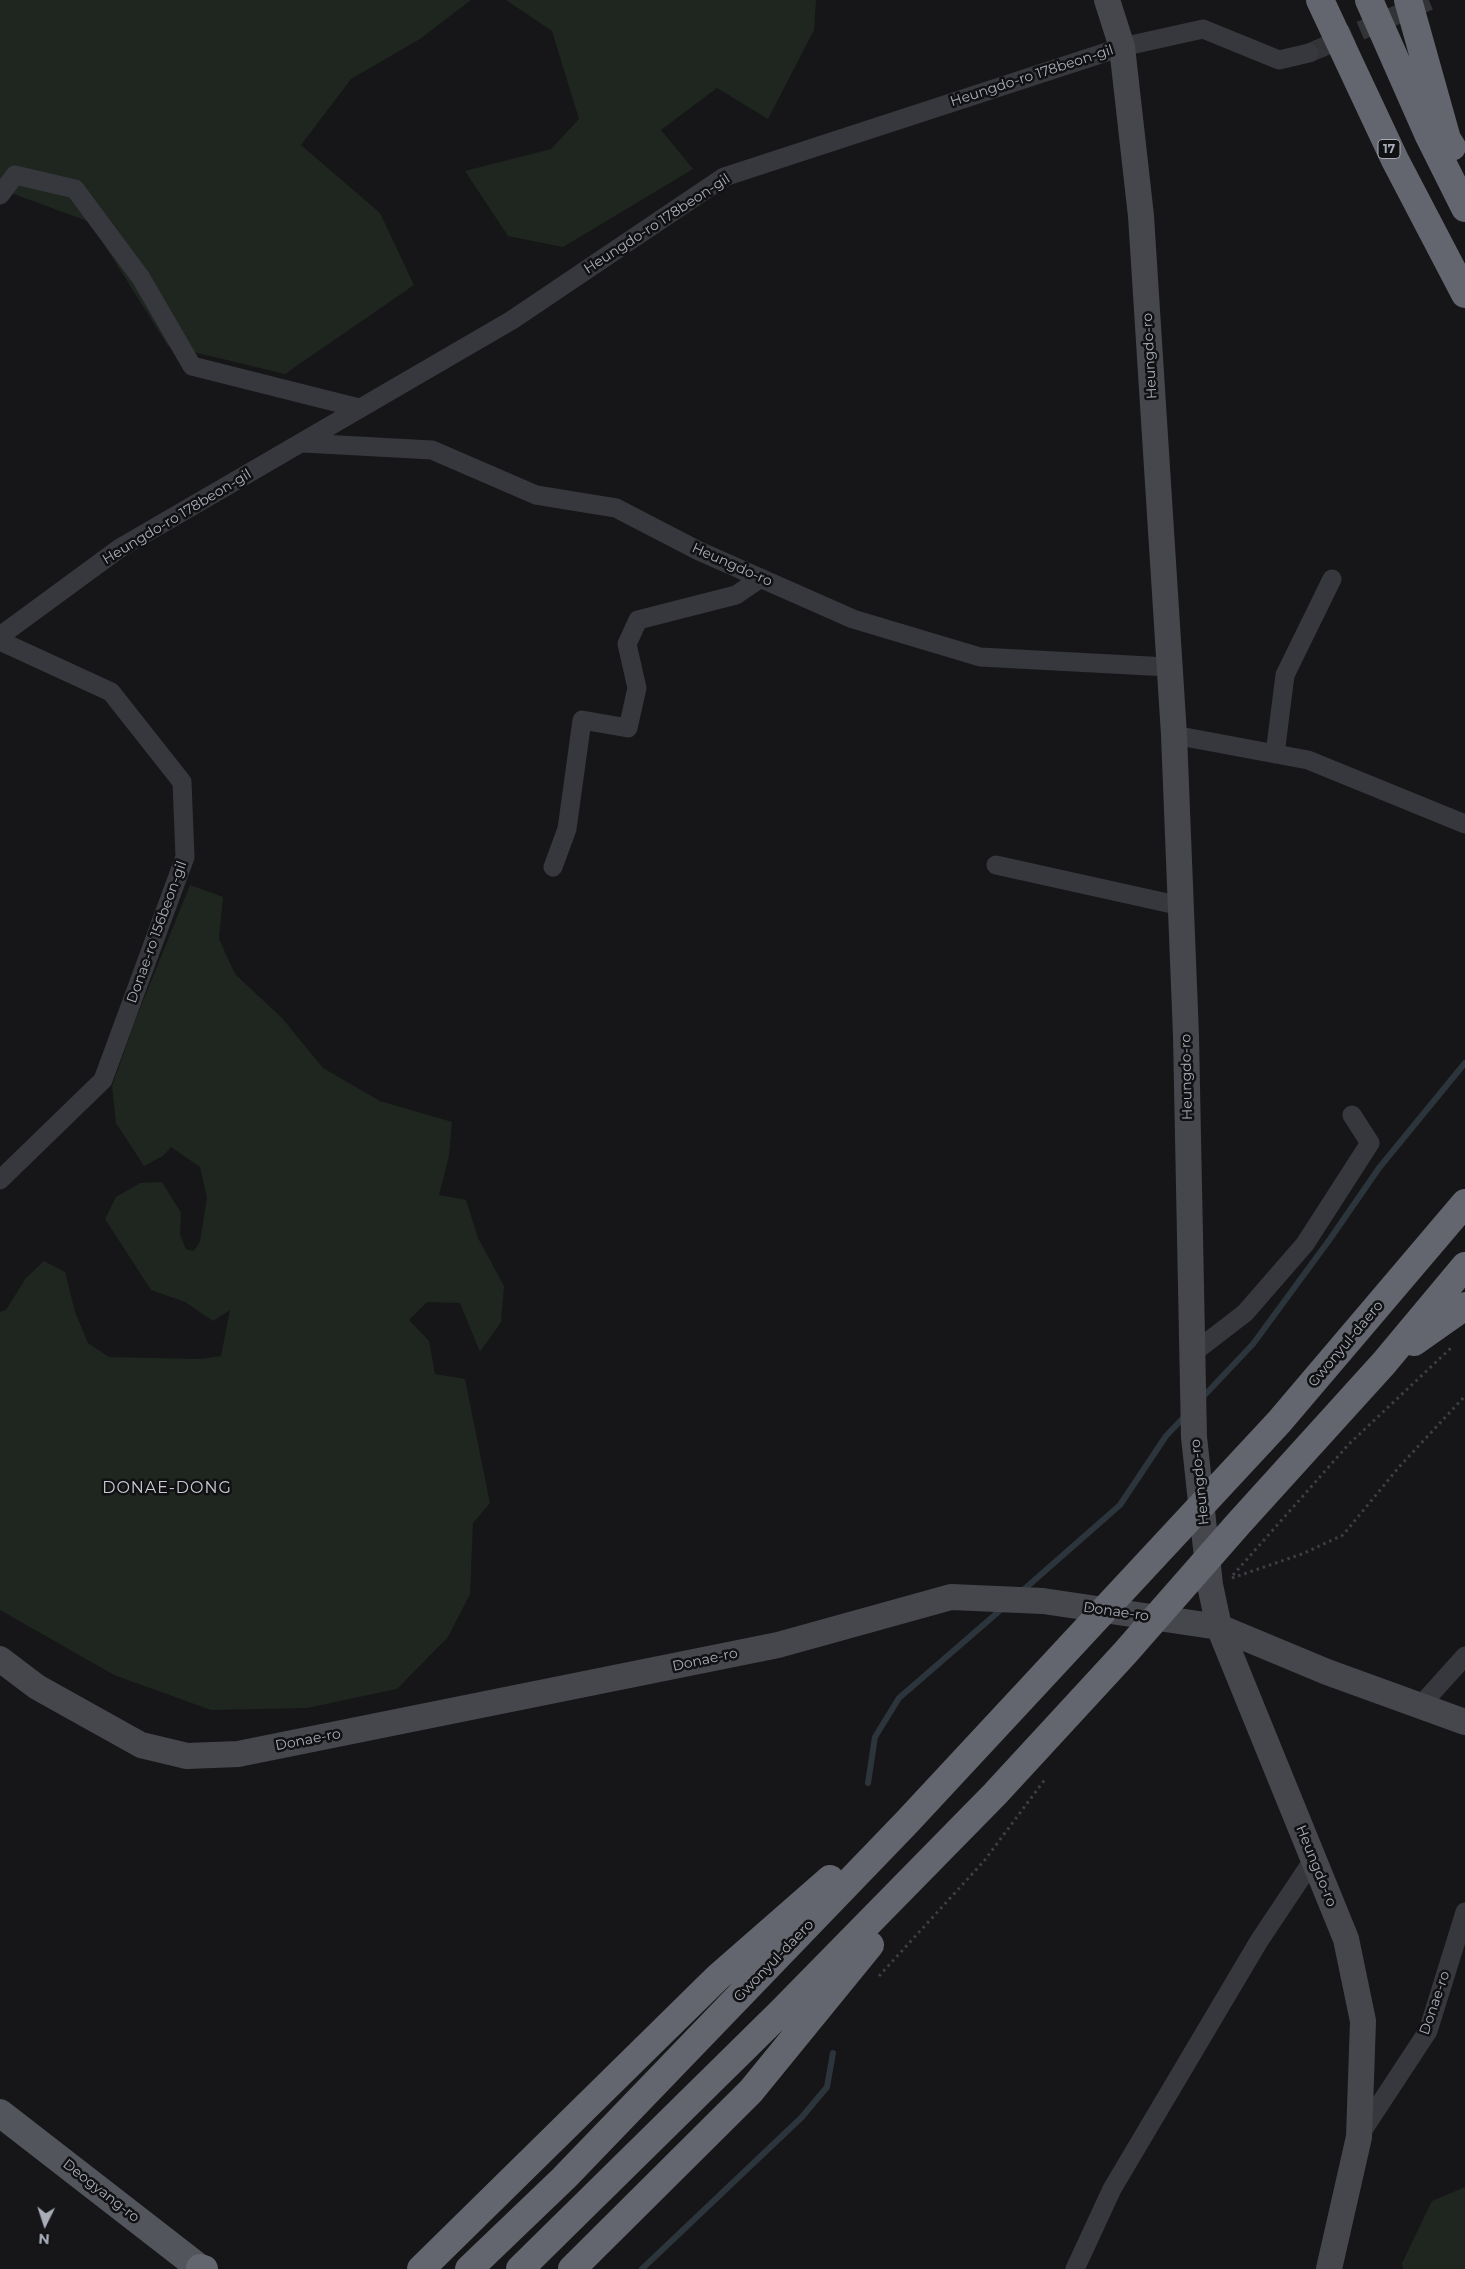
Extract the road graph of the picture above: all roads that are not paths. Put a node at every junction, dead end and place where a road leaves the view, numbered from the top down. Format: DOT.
graph roads {
  1 [pos="1107,0"];
  2 [pos="1320,0"];
  3 [pos="1369,0"];
  4 [pos="1408,0"];
  5 [pos="1122,46"];
  6 [pos="1309,53"];
  7 [pos="1465,173"];
  8 [pos="0,195"];
  9 [pos="1465,208"];
  10 [pos="1465,294"];
  11 [pos="360,408"];
  12 [pos="303,443"];
  13 [pos="761,578"];
  14 [pos="1332,580"];
  15 [pos="0,636"];
  16 [pos="0,641"];
  17 [pos="1168,667"];
  18 [pos="1174,735"];
  19 [pos="1275,754"];
  20 [pos="1465,824"];
  21 [pos="996,865"];
  22 [pos="553,866"];
  23 [pos="1180,906"];
  24 [pos="1352,1114"];
  25 [pos="0,1180"];
  26 [pos="1465,1203"];
  27 [pos="1465,1266"];
  28 [pos="1465,1306"];
  29 [pos="1193,1359"];
  30 [pos="1384,1363"];
  31 [pos="1219,1627"];
  32 [pos="1465,1656"];
  33 [pos="0,1659"];
  34 [pos="1420,1706"];
  35 [pos="1465,1722"];
  36 [pos="969,1755"];
  37 [pos="996,1794"];
  38 [pos="1313,1860"];
  39 [pos="1465,1912"];
  40 [pos="0,2113"];
  41 [pos="1359,2137"];
  42 [pos="422,2267"];
  43 [pos="1332,2268"];
  44 [pos="201,2269"];
  45 [pos="469,2269"];
  46 [pos="520,2269"];
  47 [pos="572,2269"];
  48 [pos="1076,2269"];
  1 -- 5 [label="street, Heungdo-ro"];
  2 -- 10 [label="highway, 17"];
  3 -- 9 [label="highway"];
  4 -- 7 [label="highway"];
  5 -- 6 [label="street"];
  5 -- 11 [label="street, Heungdo-ro 178beon-gil"];
  5 -- 17 [label="street, Heungdo-ro"];
  8 -- 11 [label="street"];
  11 -- 12 [label="street, Heungdo-ro 178beon-gil"];
  12 -- 13 [label="street, Heungdo-ro"];
  12 -- 15 [label="street, Heungdo-ro 178beon-gil"];
  13 -- 17 [label="street, Heungdo-ro"];
  13 -- 22 [label="street"];
  14 -- 19 [label="street"];
  16 -- 25 [label="street, Donae-ro 156beon-gil"];
  17 -- 18 [label="street, Heungdo-ro"];
  18 -- 19 [label="street"];
  18 -- 23 [label="street, Heungdo-ro"];
  19 -- 20 [label="street"];
  21 -- 23 [label="street"];
  23 -- 29 [label="street, Heungdo-ro"];
  24 -- 29 [label="street"];
  26 -- 36 [label="highway, Gwonyul-daero"];
  27 -- 30 [label="highway"];
  28 -- 30 [label="highway"];
  29 -- 31 [label="street, Heungdo-ro"];
  30 -- 37 [label="highway"];
  31 -- 33 [label="street, Donae-ro"];
  31 -- 34 [label="street, Donae-ro"];
  31 -- 38 [label="street, Heungdo-ro"];
  32 -- 34 [label="street"];
  34 -- 35 [label="street, Donae-ro"];
  36 -- 42 [label="highway"];
  36 -- 45 [label="highway, Gwonyul-daero"];
  37 -- 46 [label="highway"];
  37 -- 47 [label="highway"];
  38 -- 41 [label="street, Heungdo-ro"];
  38 -- 48 [label="street"];
  39 -- 41 [label="street, Donae-ro"];
  40 -- 44 [label="main road, Deogyang-ro"];
  41 -- 43 [label="street, Heungdo-ro"];
}
